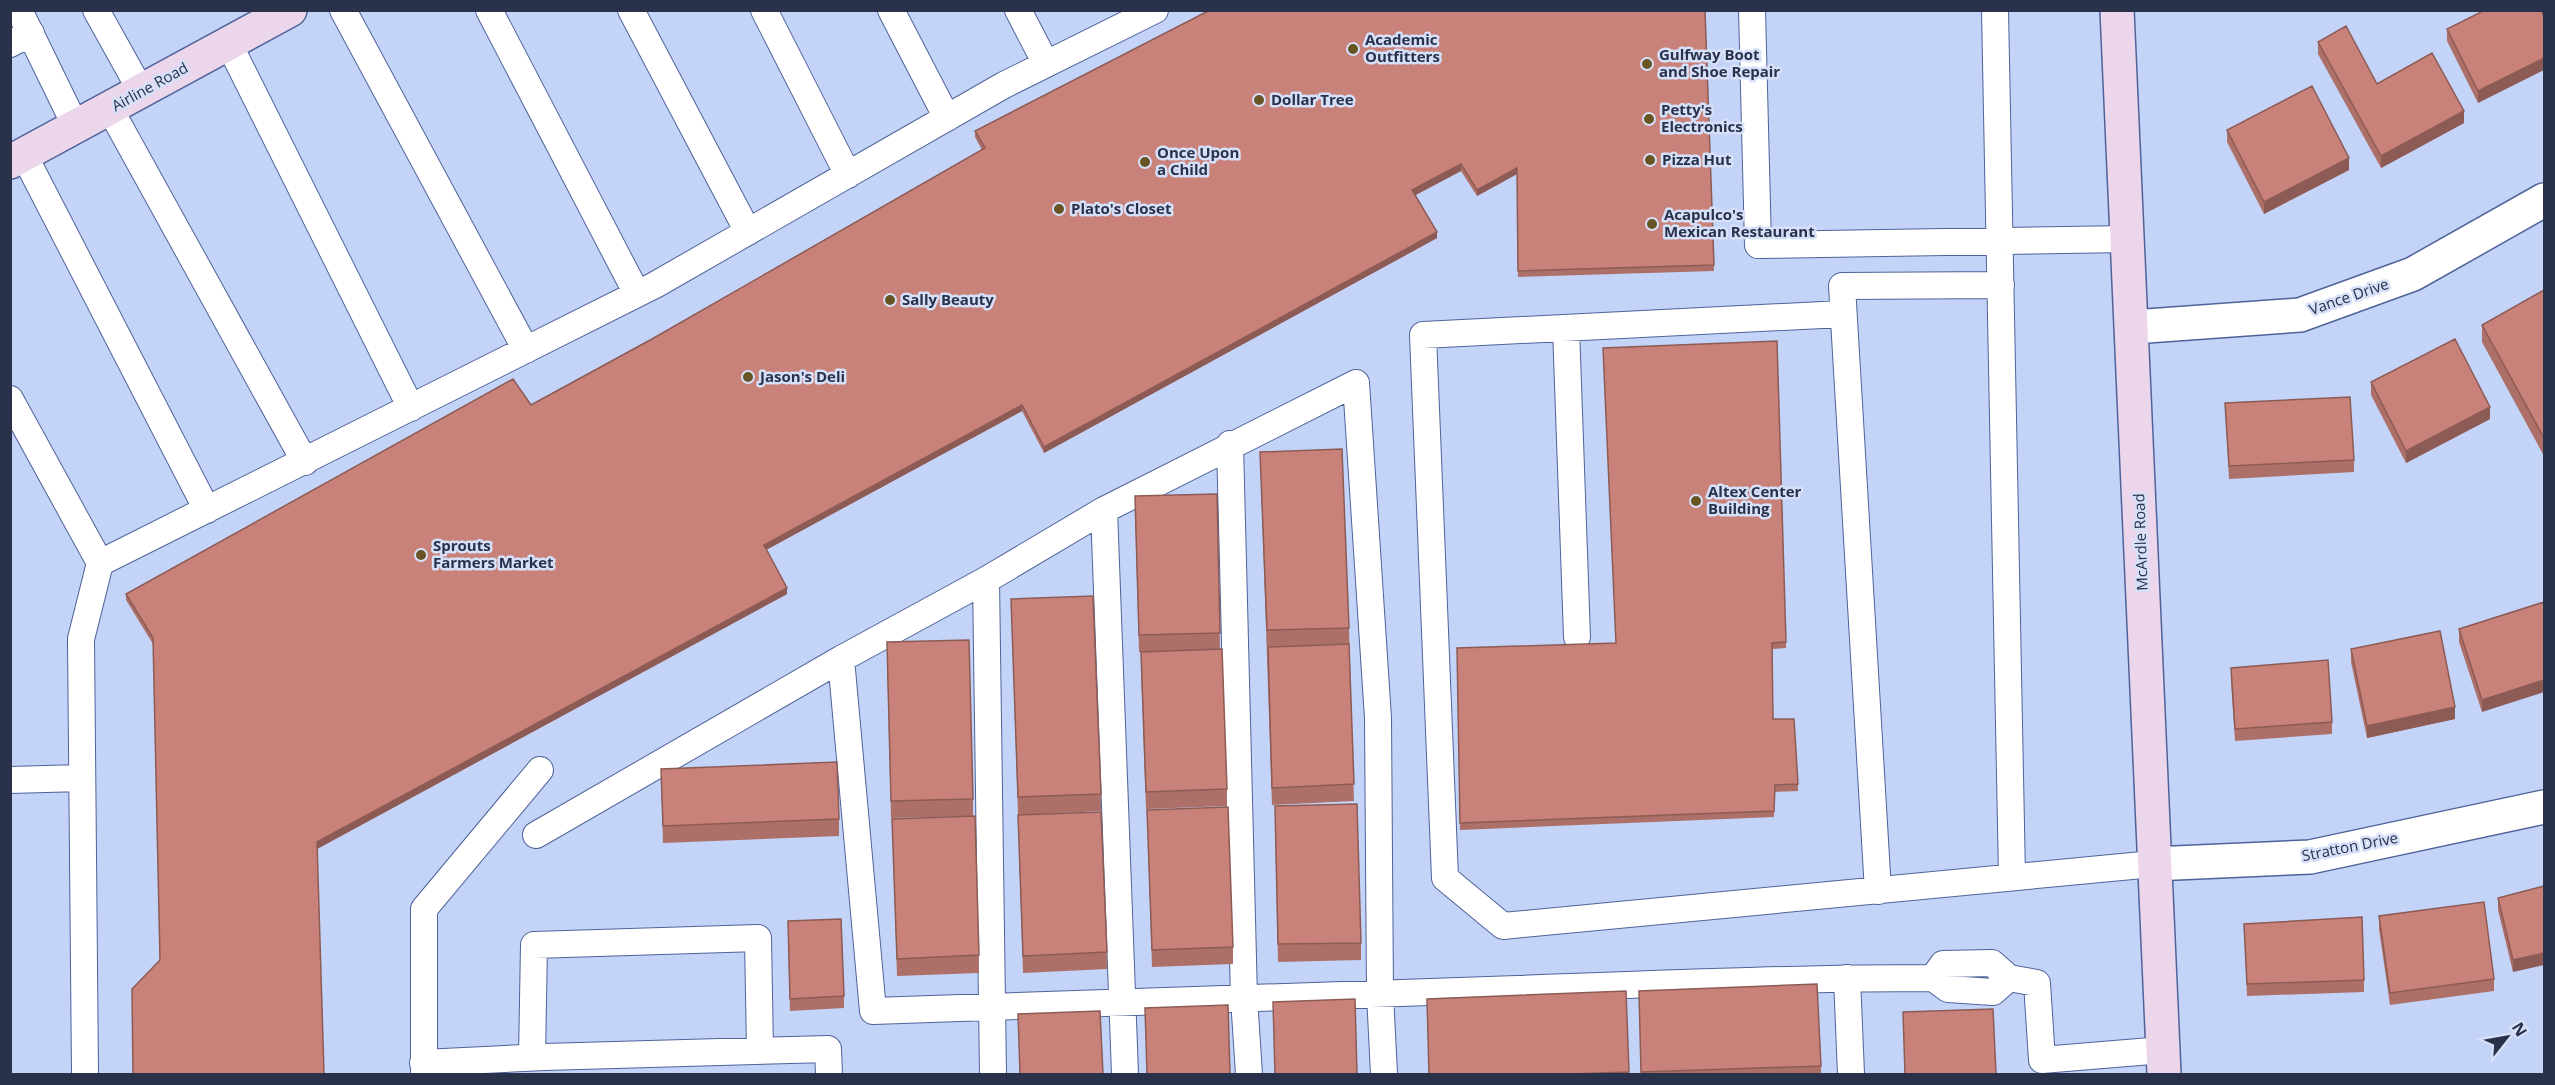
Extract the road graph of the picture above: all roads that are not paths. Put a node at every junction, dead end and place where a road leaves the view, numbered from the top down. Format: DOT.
graph roads {
  1 [pos="19,10"];
  2 [pos="96,10"];
  3 [pos="290,10"];
  4 [pos="343,10"];
  5 [pos="489,10"];
  6 [pos="631,10"];
  7 [pos="764,10"];
  8 [pos="891,10"];
  9 [pos="1018,10"];
  10 [pos="1752,10"];
  11 [pos="1995,10"];
  12 [pos="2117,10"];
  13 [pos="1153,11"];
  14 [pos="21,39"];
  15 [pos="229,44"];
  16 [pos="1046,64"];
  17 [pos="141,91"];
  18 [pos="110,109"];
  19 [pos="947,118"];
  20 [pos="76,127"];
  21 [pos="17,159"];
  22 [pos="848,175"];
  23 [pos="2544,200"];
  24 [pos="748,232"];
  25 [pos="2129,239"];
  26 [pos="2001,241"];
  27 [pos="2001,285"];
  28 [pos="637,294"];
  29 [pos="1842,314"];
  30 [pos="2133,327"];
  31 [pos="1566,328"];
  32 [pos="526,350"];
  33 [pos="10,399"];
  34 [pos="411,408"];
  35 [pos="1230,444"];
  36 [pos="305,462"];
  37 [pos="207,510"];
  38 [pos="1104,510"];
  39 [pos="100,563"];
  40 [pos="986,580"];
  41 [pos="1577,637"];
  42 [pos="841,659"];
  43 [pos="540,770"];
  44 [pos="82,778"];
  45 [pos="10,780"];
  46 [pos="2544,807"];
  47 [pos="536,835"];
  48 [pos="2152,864"];
  49 [pos="2012,877"];
  50 [pos="1878,891"];
  51 [pos="1847,978"];
  52 [pos="1380,994"];
  53 [pos="1244,998"];
  54 [pos="1123,1002"];
  55 [pos="992,1007"];
  56 [pos="760,1051"];
  57 [pos="532,1057"];
  58 [pos="2164,1062"];
  59 [pos="2042,1067"];
  60 [pos="424,1069"];
  61 [pos="85,1074"];
  62 [pos="829,1074"];
  63 [pos="993,1074"];
  64 [pos="1125,1074"];
  65 [pos="1249,1074"];
  66 [pos="1384,1074"];
  67 [pos="1851,1074"];
  1 -- 14 [label="lane"];
  2 -- 17 [label="lane"];
  3 -- 15 [label="main road, Airline Road"];
  4 -- 32 [label="lane"];
  5 -- 28 [label="lane"];
  6 -- 24 [label="lane"];
  7 -- 22 [label="lane"];
  8 -- 19 [label="lane"];
  9 -- 16 [label="lane"];
  10 -- 26 [label="lane"];
  11 -- 26 [label="lane"];
  12 -- 25 [label="main road, McArdle Road"];
  13 -- 16 [label="lane"];
  14 -- 20 [label="lane"];
  15 -- 17 [label="main road, Airline Road"];
  15 -- 34 [label="lane"];
  16 -- 19 [label="lane"];
  17 -- 18 [label="main road, Airline Road"];
  18 -- 20 [label="main road, Airline Road"];
  18 -- 36 [label="lane"];
  19 -- 22 [label="lane"];
  20 -- 21 [label="main road, Airline Road"];
  21 -- 37 [label="lane"];
  22 -- 24 [label="lane"];
  23 -- 30 [label="street, Vance Drive"];
  24 -- 28 [label="lane"];
  25 -- 26 [label="lane"];
  25 -- 30 [label="main road, McArdle Road"];
  26 -- 27 [label="lane"];
  27 -- 29 [label="lane"];
  27 -- 49 [label="lane"];
  28 -- 32 [label="lane"];
  29 -- 31 [label="lane"];
  29 -- 50 [label="lane"];
  30 -- 48 [label="main road, McArdle Road"];
  31 -- 41 [label="lane"];
  31 -- 50 [label="lane"];
  32 -- 34 [label="lane"];
  33 -- 39 [label="lane"];
  34 -- 36 [label="lane"];
  35 -- 38 [label="lane"];
  35 -- 52 [label="lane"];
  35 -- 53 [label="lane"];
  36 -- 37 [label="lane"];
  37 -- 39 [label="lane"];
  38 -- 40 [label="lane"];
  38 -- 54 [label="lane"];
  39 -- 44 [label="lane"];
  40 -- 42 [label="lane"];
  40 -- 55 [label="lane"];
  42 -- 47 [label="lane"];
  42 -- 55 [label="lane"];
  43 -- 60 [label="lane"];
  44 -- 45 [label="lane"];
  44 -- 61 [label="lane"];
  46 -- 48 [label="street, Stratton Drive"];
  48 -- 49 [label="lane"];
  48 -- 58 [label="main road, McArdle Road"];
  49 -- 50 [label="lane"];
  51 -- 52 [label="lane"];
  51 -- 59 [label="lane"];
  51 -- 67 [label="lane"];
  52 -- 53 [label="lane"];
  52 -- 66 [label="lane"];
  53 -- 54 [label="lane"];
  53 -- 65 [label="lane"];
  54 -- 55 [label="lane"];
  54 -- 64 [label="lane"];
  55 -- 63 [label="lane"];
  56 -- 57 [label="lane"];
  56 -- 57 [label="lane"];
  56 -- 62 [label="lane"];
  57 -- 60 [label="lane"];
  58 -- 59 [label="lane"];
}
